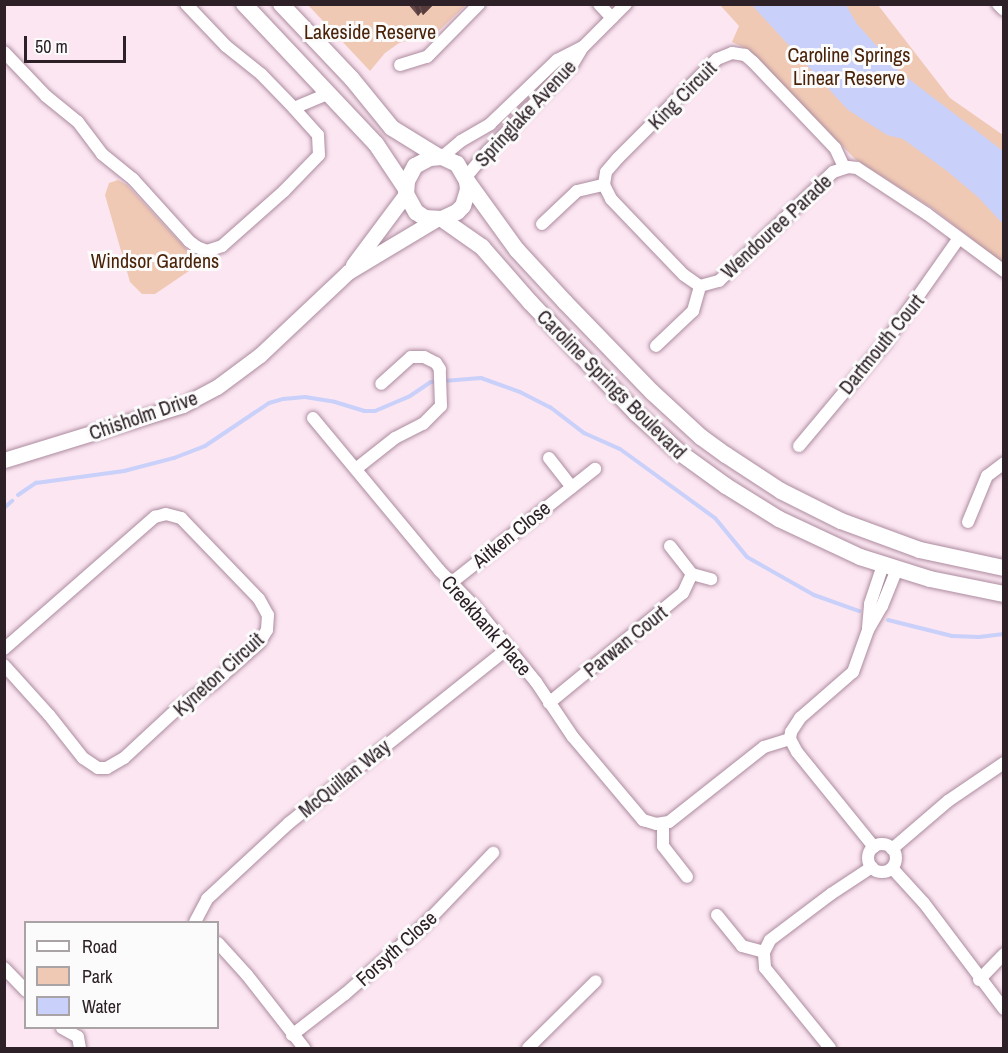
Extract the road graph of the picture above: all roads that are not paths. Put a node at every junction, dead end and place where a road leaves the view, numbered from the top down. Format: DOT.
graph roads {
  1 [pos="186,4"];
  2 [pos="244,4"];
  3 [pos="281,4"];
  4 [pos="479,4"];
  5 [pos="599,4"];
  6 [pos="626,4"];
  7 [pos="998,4"];
  8 [pos="1004,10"];
  9 [pos="612,18"];
  10 [pos="582,47"];
  11 [pos="5,53"];
  12 [pos="400,65"];
  13 [pos="329,93"];
  14 [pos="294,108"];
  15 [pos="440,157"];
  16 [pos="844,167"];
  17 [pos="467,179"];
  18 [pos="604,185"];
  19 [pos="406,192"];
  20 [pos="439,220"];
  21 [pos="542,224"];
  22 [pos="959,238"];
  23 [pos="1004,271"];
  24 [pos="348,272"];
  25 [pos="700,286"];
  26 [pos="656,346"];
  27 [pos="381,384"];
  28 [pos="314,418"];
  29 [pos="799,446"];
  30 [pos="549,458"];
  31 [pos="4,460"];
  32 [pos="1004,463"];
  33 [pos="357,468"];
  34 [pos="595,469"];
  35 [pos="572,487"];
  36 [pos="968,522"];
  37 [pos="896,542"];
  38 [pos="670,546"];
  39 [pos="890,567"];
  40 [pos="1004,568"];
  41 [pos="692,574"];
  42 [pos="711,579"];
  43 [pos="452,583"];
  44 [pos="1004,594"];
  45 [pos="508,648"];
  46 [pos="4,649"];
  47 [pos="4,665"];
  48 [pos="549,703"];
  49 [pos="790,739"];
  50 [pos="1004,763"];
  51 [pos="663,824"];
  52 [pos="874,847"];
  53 [pos="892,849"];
  54 [pos="493,853"];
  55 [pos="872,867"];
  56 [pos="892,868"];
  57 [pos="687,877"];
  58 [pos="717,915"];
  59 [pos="196,921"];
  60 [pos="219,943"];
  61 [pos="764,952"];
  62 [pos="1004,954"];
  63 [pos="4,968"];
  64 [pos="979,980"];
  65 [pos="596,981"];
  66 [pos="24,989"];
  67 [pos="1004,1009"];
  68 [pos="64,1029"];
  69 [pos="292,1035"];
  70 [pos="80,1038"];
  71 [pos="304,1048"];
  72 [pos="528,1048"];
  73 [pos="830,1048"];
  1 -- 14 [label="street"];
  2 -- 13 [label="main road"];
  3 -- 15 [label="main road"];
  4 -- 12 [label="street"];
  5 -- 9 [label="street"];
  6 -- 9 [label="street, Springlake Avenue"];
  7 -- 8 [label="street"];
  9 -- 10 [label="street, Springlake Avenue"];
  10 -- 15 [label="street, Springlake Avenue"];
  10 -- 17 [label="street, Springlake Avenue"];
  11 -- 14 [label="street"];
  13 -- 14 [label="street"];
  13 -- 19 [label="main road"];
  15 -- 17 [label="main road"];
  15 -- 19 [label="main road"];
  16 -- 18 [label="street, King Circuit"];
  16 -- 22 [label="street, Wendouree Parade"];
  16 -- 25 [label="street, Wendouree Parade"];
  17 -- 20 [label="main road"];
  17 -- 37 [label="main road, Caroline Springs Boulevard"];
  18 -- 21 [label="street"];
  18 -- 25 [label="street"];
  19 -- 20 [label="main road"];
  19 -- 24 [label="street, Chisholm Drive"];
  20 -- 24 [label="street, Chisholm Drive"];
  20 -- 39 [label="main road, Caroline Springs Boulevard"];
  22 -- 23 [label="street, Wendouree Parade"];
  22 -- 29 [label="street, Dartmouth Court"];
  24 -- 31 [label="street, Chisholm Drive"];
  25 -- 26 [label="street, Wendouree Parade"];
  27 -- 33 [label="street"];
  28 -- 33 [label="street, Creekbank Place"];
  30 -- 35 [label="street"];
  32 -- 36 [label="street"];
  33 -- 43 [label="street, Creekbank Place"];
  34 -- 35 [label="street, Aitken Close"];
  35 -- 43 [label="street, Aitken Close"];
  37 -- 39 [label="main road"];
  37 -- 40 [label="main road, Caroline Springs Boulevard"];
  38 -- 41 [label="street"];
  39 -- 44 [label="main road, Caroline Springs Boulevard"];
  39 -- 49 [label="street"];
  41 -- 42 [label="street"];
  41 -- 48 [label="street, Parwan Court"];
  43 -- 45 [label="street, Creekbank Place"];
  45 -- 48 [label="street, Creekbank Place"];
  45 -- 59 [label="street, McQuillan Way"];
  46 -- 47 [label="street, Kyneton Circuit"];
  48 -- 51 [label="street, Creekbank Place"];
  49 -- 51 [label="street"];
  49 -- 52 [label="street"];
  50 -- 53 [label="street"];
  51 -- 57 [label="street"];
  52 -- 53 [label="street"];
  52 -- 55 [label="street"];
  53 -- 56 [label="street"];
  54 -- 69 [label="street, Forsyth Close"];
  55 -- 56 [label="street"];
  55 -- 61 [label="street"];
  56 -- 64 [label="street"];
  58 -- 61 [label="street"];
  60 -- 69 [label="street"];
  61 -- 73 [label="street"];
  62 -- 64 [label="street"];
  63 -- 66 [label="street"];
  64 -- 67 [label="street"];
  65 -- 72 [label="street"];
  68 -- 70 [label="street"];
  69 -- 71 [label="street"];
}
